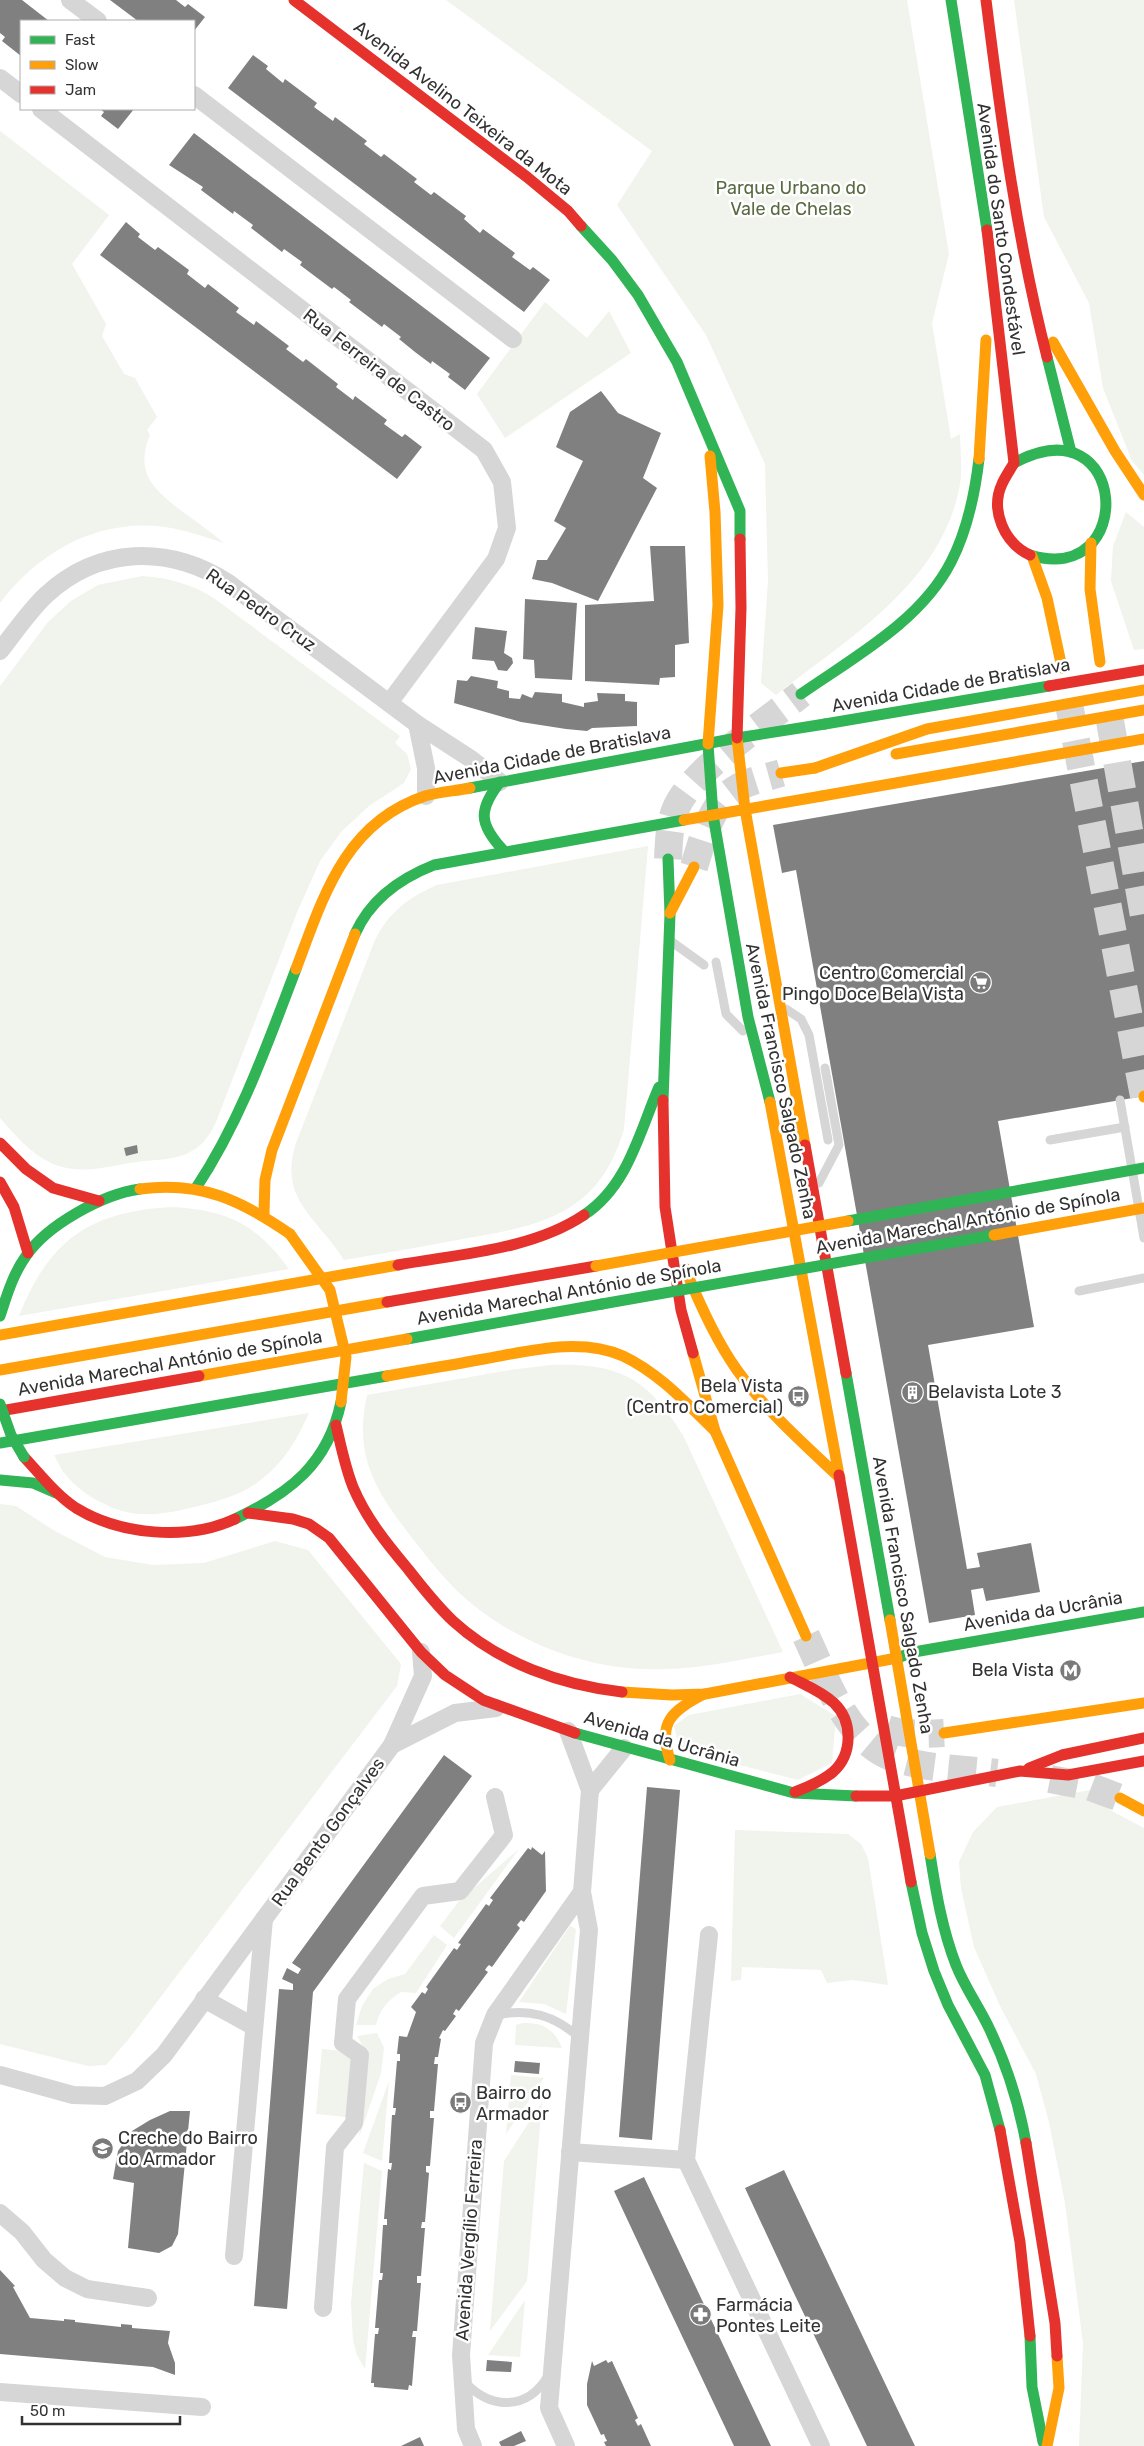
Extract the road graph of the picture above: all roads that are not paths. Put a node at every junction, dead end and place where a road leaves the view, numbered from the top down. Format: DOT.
graph roads {
  1 [pos="70,0"];
  2 [pos="294,0"];
  3 [pos="951,0"];
  4 [pos="986,0"];
  5 [pos="97,20"];
  6 [pos="0,78"];
  7 [pos="20,93"];
  8 [pos="195,96"];
  9 [pos="42,110"];
  10 [pos="989,246"];
  11 [pos="1034,310"];
  12 [pos="513,339"];
  13 [pos="708,432"];
  14 [pos="1071,452"];
  15 [pos="1014,463"];
  16 [pos="1144,495"];
  17 [pos="1091,543"];
  18 [pos="1032,556"];
  19 [pos="0,651"];
  20 [pos="1100,662"];
  21 [pos="1062,668"];
  22 [pos="1144,670"];
  23 [pos="1144,690"];
  24 [pos="801,694"];
  25 [pos="389,703"];
  26 [pos="1144,710"];
  27 [pos="417,724"];
  28 [pos="737,738"];
  29 [pos="1144,739"];
  30 [pos="708,744"];
  31 [pos="815,768"];
  32 [pos="781,773"];
  33 [pos="500,782"];
  34 [pos="426,796"];
  35 [pos="745,809"];
  36 [pos="713,815"];
  37 [pos="503,850"];
  38 [pos="668,859"];
  39 [pos="694,867"];
  40 [pos="670,914"];
  41 [pos="668,939"];
  42 [pos="716,962"];
  43 [pos="704,965"];
  44 [pos="780,1005"];
  45 [pos="753,1035"];
  46 [pos="825,1068"];
  47 [pos="662,1079"];
  48 [pos="1120,1100"];
  49 [pos="1125,1127"];
  50 [pos="828,1140"];
  51 [pos="1050,1140"];
  52 [pos="0,1143"];
  53 [pos="1144,1168"];
  54 [pos="0,1182"];
  55 [pos="196,1188"];
  56 [pos="814,1192"];
  57 [pos="98,1201"];
  58 [pos="665,1207"];
  59 [pos="1144,1208"];
  60 [pos="264,1213"];
  61 [pos="1144,1238"];
  62 [pos="28,1253"];
  63 [pos="14,1276"];
  64 [pos="1144,1278"];
  65 [pos="0,1284"];
  66 [pos="1079,1291"];
  67 [pos="0,1316"];
  68 [pos="0,1335"];
  69 [pos="0,1370"];
  70 [pos="0,1404"];
  71 [pos="0,1411"];
  72 [pos="336,1426"];
  73 [pos="715,1431"];
  74 [pos="0,1443"];
  75 [pos="840,1478"];
  76 [pos="0,1480"];
  77 [pos="59,1494"];
  78 [pos="248,1513"];
  79 [pos="1144,1612"];
  80 [pos="806,1636"];
  81 [pos="421,1652"];
  82 [pos="896,1658"];
  83 [pos="872,1662"];
  84 [pos="790,1677"];
  85 [pos="705,1694"];
  86 [pos="1144,1703"];
  87 [pos="501,1708"];
  88 [pos="568,1731"];
  89 [pos="944,1733"];
  90 [pos="1144,1738"];
  91 [pos="392,1746"];
  92 [pos="624,1748"];
  93 [pos="670,1760"];
  94 [pos="1144,1761"];
  95 [pos="1020,1771"];
  96 [pos="590,1790"];
  97 [pos="794,1792"];
  98 [pos="919,1792"];
  99 [pos="895,1796"];
  100 [pos="495,1797"];
  101 [pos="1120,1798"];
  102 [pos="1144,1811"];
  103 [pos="582,1892"];
  104 [pos="264,1919"];
  105 [pos="709,1935"];
  106 [pos="204,1999"];
  107 [pos="495,2015"];
  108 [pos="253,2026"];
  109 [pos="580,2038"];
  110 [pos="0,2075"];
  111 [pos="570,2152"];
  112 [pos="686,2160"];
  113 [pos="0,2213"];
  114 [pos="234,2256"];
  115 [pos="148,2298"];
  116 [pos="323,2308"];
  117 [pos="552,2369"];
  118 [pos="461,2377"];
  119 [pos="0,2392"];
  120 [pos="202,2407"];
  121 [pos="473,2446"];
  122 [pos="566,2446"];
  123 [pos="821,2446"];
  124 [pos="1045,2446"];
  1 -- 5 [label="street"];
  2 -- 13 [label="main road, Avenida Avelino Teixeira da Mota"];
  3 -- 10 [label="main road, Avenida do Santo Condestável"];
  4 -- 11 [label="main road, Avenida do Santo Condestável"];
  6 -- 7 [label="street"];
  8 -- 12 [label="street"];
  9 -- 25 [label="street, Rua Ferreira de Castro"];
  10 -- 15 [label="main road, Avenida do Santo Condestável"];
  10 -- 24 [label="main road"];
  11 -- 14 [label="main road, Avenida do Santo Condestável"];
  11 -- 16 [label="main road"];
  13 -- 28 [label="main road, Avenida Avelino Teixeira da Mota"];
  13 -- 30 [label="main road, Avenida Avelino Teixeira da Mota"];
  14 -- 15 [label="main road"];
  14 -- 17 [label="main road"];
  15 -- 18 [label="main road"];
  17 -- 18 [label="main road"];
  17 -- 20 [label="main road"];
  18 -- 21 [label="main road"];
  19 -- 25 [label="street, Rua Pedro Cruz"];
  22 -- 28 [label="main road, Avenida Cidade de Bratislava, bridge"];
  23 -- 31 [label="main road, bridge"];
  25 -- 27 [label="street, Rua Pedro Cruz"];
  26 -- 31 [label="main road, bridge"];
  27 -- 33 [label="street, Rua Pedro Cruz"];
  27 -- 34 [label="street"];
  28 -- 30 [label="main road, Avenida Cidade de Bratislava"];
  28 -- 35 [label="main road, Avenida Francisco Salgado Zenha"];
  29 -- 35 [label="main road, bridge"];
  30 -- 33 [label="main road, Avenida Cidade de Bratislava"];
  30 -- 36 [label="main road, Avenida Francisco Salgado Zenha"];
  31 -- 32 [label="main road"];
  33 -- 34 [label="main road, Avenida Cidade de Bratislava"];
  33 -- 37 [label="main road"];
  34 -- 55 [label="main road, Avenida Cidade de Bratislava"];
  35 -- 36 [label="main road"];
  35 -- 44 [label="main road, Avenida Francisco Salgado Zenha"];
  36 -- 37 [label="main road"];
  36 -- 45 [label="main road, Avenida Francisco Salgado Zenha"];
  37 -- 60 [label="main road"];
  38 -- 40 [label="main road"];
  39 -- 40 [label="main road"];
  40 -- 41 [label="main road"];
  41 -- 43 [label="lane"];
  41 -- 47 [label="main road"];
  42 -- 45 [label="lane"];
  44 -- 50 [label="lane"];
  44 -- 56 [label="main road, Avenida Francisco Salgado Zenha"];
  45 -- 75 [label="main road, Avenida Francisco Salgado Zenha"];
  46 -- 56 [label="lane"];
  47 -- 58 [label="main road"];
  47 -- 68 [label="main road"];
  48 -- 49 [label="lane"];
  49 -- 51 [label="lane"];
  49 -- 61 [label="lane"];
  52 -- 57 [label="main road"];
  53 -- 69 [label="main road, Avenida Marechal António de Spínola, bridge"];
  54 -- 62 [label="main road"];
  55 -- 57 [label="main road"];
  55 -- 60 [label="main road"];
  56 -- 82 [label="main road, Avenida Francisco Salgado Zenha"];
  57 -- 62 [label="main road"];
  58 -- 73 [label="main road"];
  58 -- 75 [label="main road"];
  59 -- 71 [label="main road, Avenida Marechal António de Spínola, bridge"];
  60 -- 72 [label="main road, bridge"];
  62 -- 63 [label="main road"];
  63 -- 65 [label="main road"];
  63 -- 67 [label="main road"];
  64 -- 66 [label="lane"];
  70 -- 77 [label="main road, bridge"];
  72 -- 78 [label="main road"];
  72 -- 85 [label="main road, Avenida da Ucrânia"];
  73 -- 74 [label="main road"];
  73 -- 80 [label="main road"];
  75 -- 83 [label="main road, Avenida Francisco Salgado Zenha"];
  76 -- 77 [label="main road"];
  77 -- 78 [label="main road"];
  78 -- 81 [label="main road, Avenida da Ucrânia"];
  79 -- 82 [label="main road, Avenida da Ucrânia"];
  81 -- 87 [label="main road, Avenida da Ucrânia"];
  81 -- 91 [label="street, Rua Bento Gonçalves"];
  82 -- 83 [label="main road, Avenida da Ucrânia"];
  82 -- 98 [label="main road, Avenida Francisco Salgado Zenha"];
  83 -- 84 [label="main road, Avenida da Ucrânia"];
  83 -- 99 [label="main road, Avenida Francisco Salgado Zenha"];
  84 -- 85 [label="main road, Avenida da Ucrânia"];
  84 -- 97 [label="main road"];
  85 -- 93 [label="main road"];
  86 -- 89 [label="main road"];
  87 -- 88 [label="main road, Avenida da Ucrânia"];
  87 -- 91 [label="street, Rua Bento Gonçalves"];
  88 -- 92 [label="main road, Avenida da Ucrânia"];
  88 -- 96 [label="street"];
  90 -- 95 [label="main road"];
  91 -- 104 [label="street, Rua Bento Gonçalves"];
  92 -- 93 [label="main road, Avenida da Ucrânia"];
  92 -- 96 [label="street"];
  93 -- 97 [label="main road, Avenida da Ucrânia"];
  94 -- 95 [label="main road, Avenida da Ucrânia"];
  95 -- 98 [label="main road, Avenida da Ucrânia"];
  96 -- 103 [label="street"];
  97 -- 99 [label="main road, Avenida da Ucrânia"];
  98 -- 99 [label="main road, Avenida da Ucrânia"];
  98 -- 124 [label="main road, Avenida Francisco Salgado Zenha"];
  99 -- 124 [label="main road, Avenida Francisco Salgado Zenha"];
  100 -- 116 [label="street"];
  101 -- 102 [label="main road"];
  103 -- 107 [label="street, Avenida Vergílio Ferreira"];
  103 -- 109 [label="street"];
  104 -- 106 [label="street, Rua Bento Gonçalves"];
  104 -- 108 [label="street, Rua Bento Gonçalves"];
  105 -- 112 [label="street"];
  106 -- 108 [label="street"];
  106 -- 110 [label="street, Rua Bento Gonçalves"];
  107 -- 109 [label="lane"];
  107 -- 118 [label="street, Avenida Vergílio Ferreira"];
  108 -- 114 [label="street, Rua Bento Gonçalves"];
  109 -- 111 [label="street"];
  111 -- 112 [label="street"];
  111 -- 117 [label="street"];
  112 -- 123 [label="street"];
  113 -- 115 [label="street"];
  117 -- 118 [label="lane"];
  117 -- 122 [label="street"];
  118 -- 121 [label="street, Avenida Vergílio Ferreira"];
  119 -- 120 [label="street"];
}
